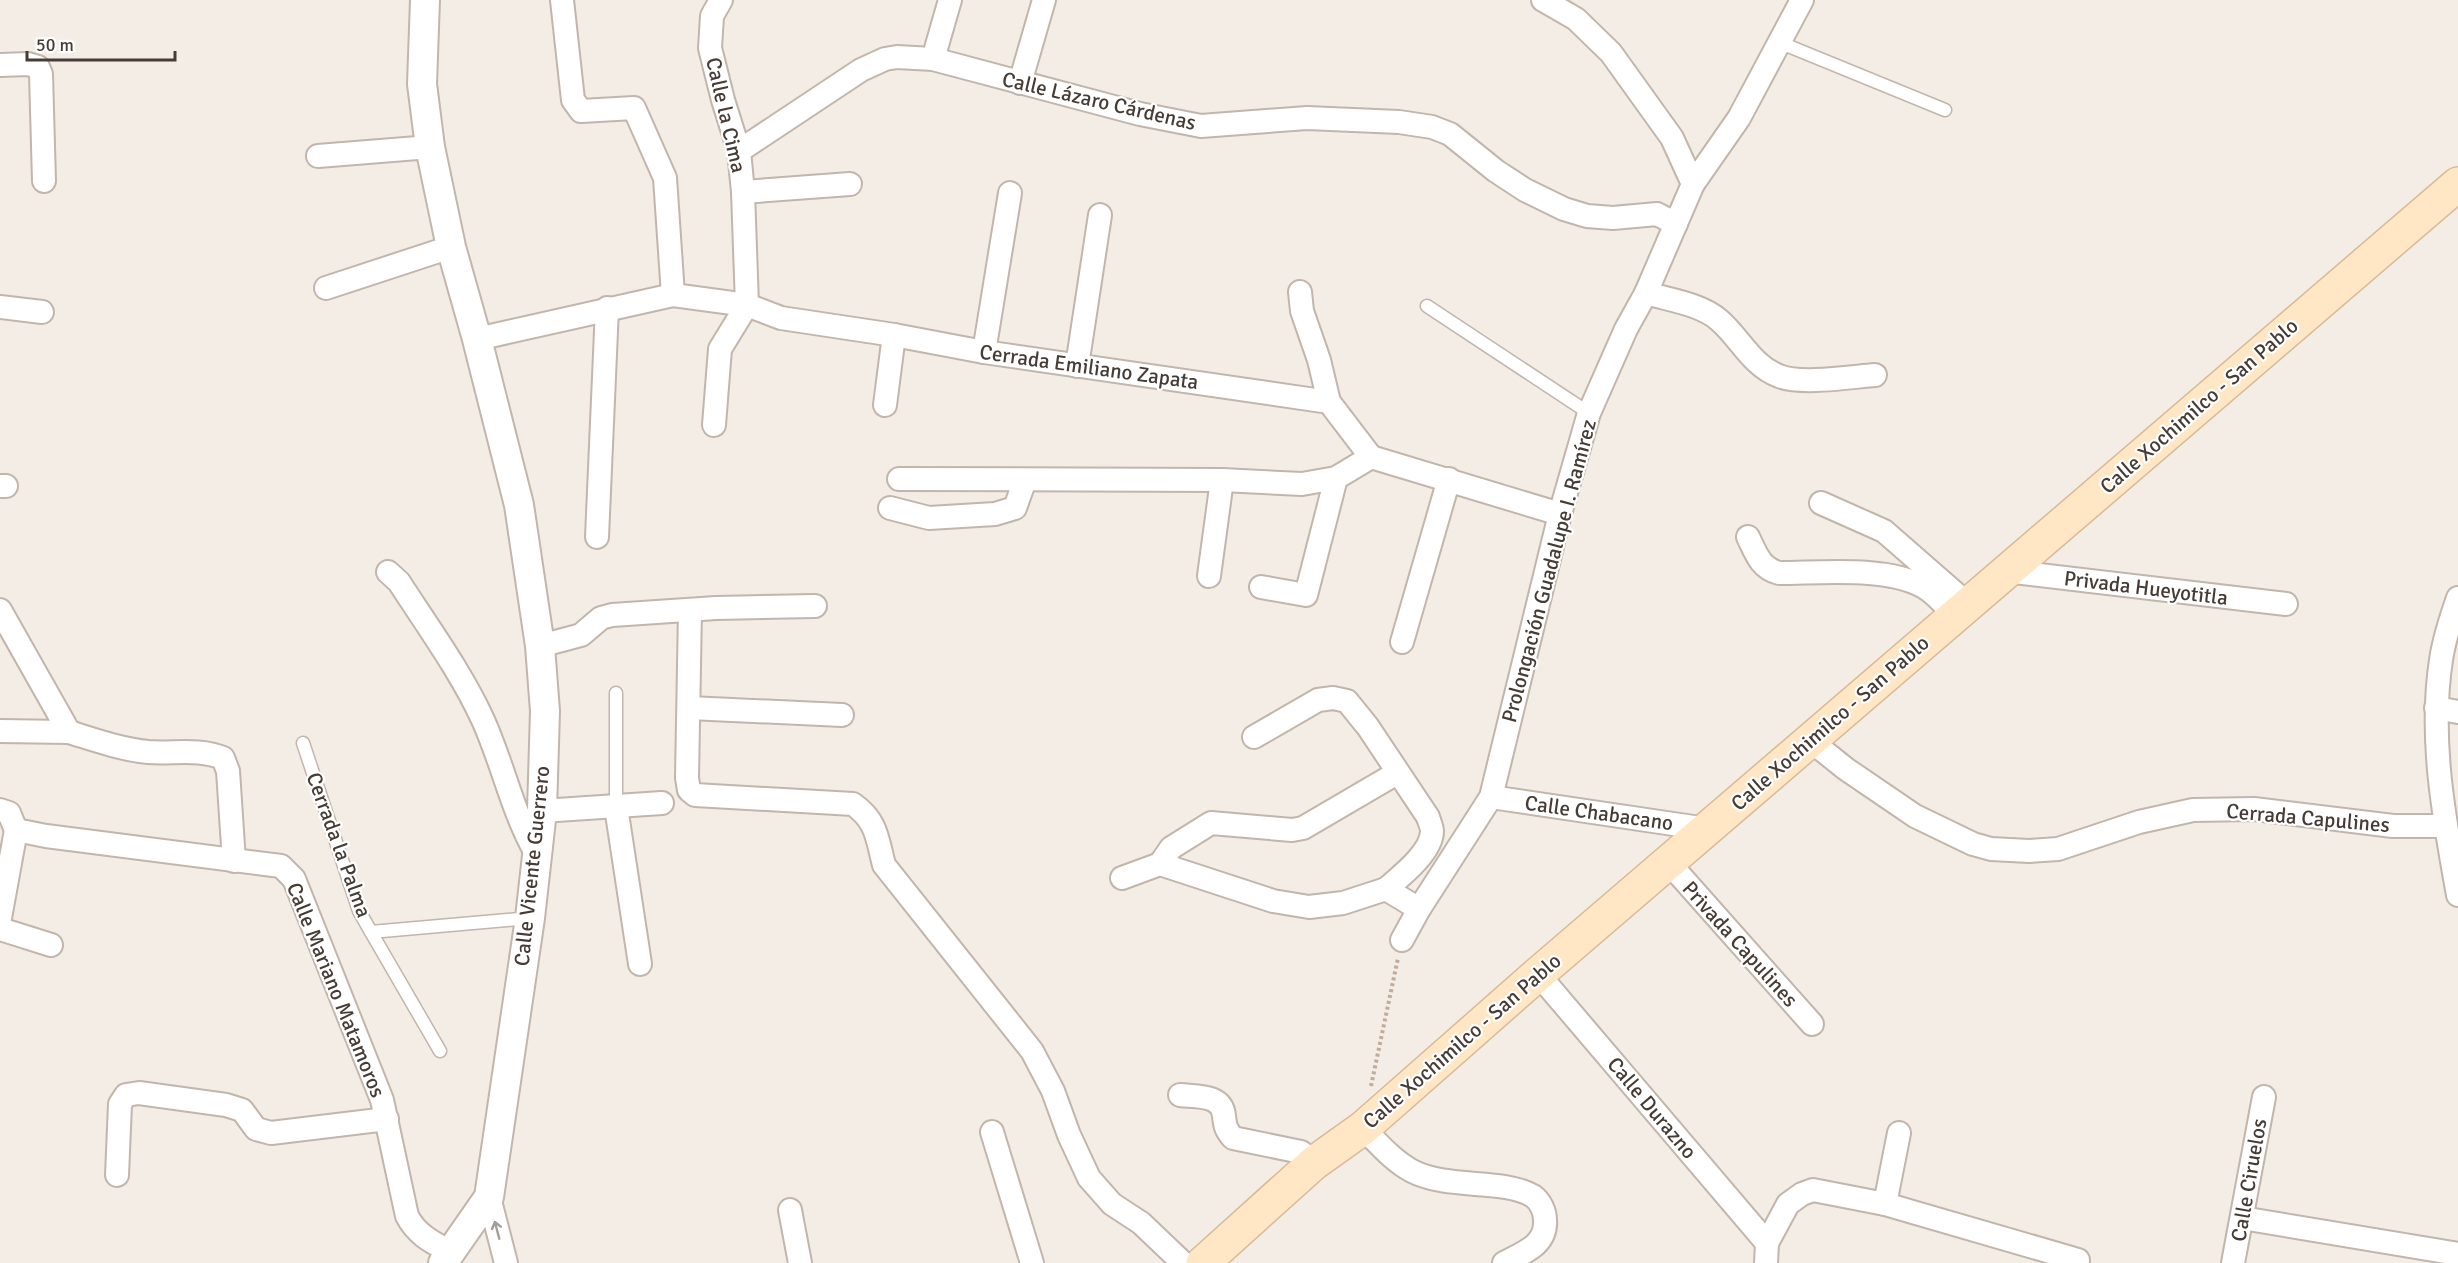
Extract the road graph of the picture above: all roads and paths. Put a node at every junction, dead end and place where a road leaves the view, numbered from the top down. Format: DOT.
graph roads {
  1 [pos="425,0"];
  2 [pos="562,0"];
  3 [pos="950,0"];
  4 [pos="1044,0"];
  5 [pos="1543,0"];
  6 [pos="1802,0"];
  7 [pos="714,5"];
  8 [pos="1781,43"];
  9 [pos="933,59"];
  10 [pos="0,65"];
  11 [pos="1020,83"];
  12 [pos="1945,110"];
  13 [pos="430,147"];
  14 [pos="739,152"];
  15 [pos="318,156"];
  16 [pos="44,181"];
  17 [pos="850,184"];
  18 [pos="1693,184"];
  19 [pos="2458,184"];
  20 [pos="743,192"];
  21 [pos="1010,193"];
  22 [pos="1100,215"];
  23 [pos="1676,224"];
  24 [pos="451,247"];
  25 [pos="326,288"];
  26 [pos="1300,292"];
  27 [pos="1646,293"];
  28 [pos="673,295"];
  29 [pos="747,305"];
  30 [pos="1427,306"];
  31 [pos="0,307"];
  32 [pos="607,308"];
  33 [pos="42,312"];
  34 [pos="894,335"];
  35 [pos="477,339"];
  36 [pos="984,352"];
  37 [pos="1077,366"];
  38 [pos="1875,375"];
  39 [pos="1329,402"];
  40 [pos="885,405"];
  41 [pos="1589,413"];
  42 [pos="714,425"];
  43 [pos="1371,457"];
  44 [pos="899,478"];
  45 [pos="1336,478"];
  46 [pos="1449,479"];
  47 [pos="1025,480"];
  48 [pos="1222,480"];
  49 [pos="1821,503"];
  50 [pos="890,508"];
  51 [pos="1560,514"];
  52 [pos="597,537"];
  53 [pos="1748,537"];
  54 [pos="2006,571"];
  55 [pos="388,572"];
  56 [pos="1209,576"];
  57 [pos="1261,587"];
  58 [pos="2458,598"];
  59 [pos="2286,604"];
  60 [pos="815,606"];
  61 [pos="0,610"];
  62 [pos="690,610"];
  63 [pos="1961,610"];
  64 [pos="1402,642"];
  65 [pos="540,646"];
  66 [pos="616,693"];
  67 [pos="689,708"];
  68 [pos="2447,710"];
  69 [pos="842,716"];
  70 [pos="0,731"];
  71 [pos="69,732"];
  72 [pos="1254,737"];
  73 [pos="1811,741"];
  74 [pos="303,743"];
  75 [pos="1397,773"];
  76 [pos="2450,795"];
  77 [pos="1491,797"];
  78 [pos="662,803"];
  79 [pos="616,807"];
  80 [pos="0,810"];
  81 [pos="542,811"];
  82 [pos="2445,826"];
  83 [pos="1707,829"];
  84 [pos="16,830"];
  85 [pos="536,853"];
  86 [pos="234,861"];
  87 [pos="1669,863"];
  88 [pos="1160,864"];
  89 [pos="1122,878"];
  90 [pos="1386,889"];
  91 [pos="2458,895"];
  92 [pos="1419,909"];
  93 [pos="0,918"];
  94 [pos="530,918"];
  95 [pos="0,929"];
  96 [pos="371,932"];
  97 [pos="1402,940"];
  98 [pos="51,945"];
  99 [pos="640,964"];
  100 [pos="1538,974"];
  101 [pos="1812,1024"];
  102 [pos="440,1051"];
  103 [pos="1180,1095"];
  104 [pos="2264,1097"];
  105 [pos="387,1119"];
  106 [pos="1363,1128"];
  107 [pos="992,1132"];
  108 [pos="1899,1133"];
  109 [pos="1314,1163"];
  110 [pos="117,1175"];
  111 [pos="489,1197"];
  112 [pos="1885,1204"];
  113 [pos="790,1210"];
  114 [pos="2242,1218"];
  115 [pos="1766,1253"];
  116 [pos="2458,1254"];
  117 [pos="446,1258"];
  118 [pos="2078,1260"];
  119 [pos="506,1263"];
  120 [pos="800,1263"];
  121 [pos="1032,1263"];
  122 [pos="1183,1263"];
  123 [pos="1203,1263"];
  124 [pos="1504,1263"];
  125 [pos="2234,1263"];
  1 -- 13 [label="street, Calle Vicente Guerrero"];
  2 -- 28 [label="street"];
  3 -- 9 [label="street"];
  4 -- 11 [label="street"];
  5 -- 18 [label="street"];
  6 -- 8 [label="street, Prolongación Guadalupe I. Ramírez"];
  7 -- 14 [label="street, Calle la Cima"];
  8 -- 12 [label="lane"];
  8 -- 18 [label="street, Prolongación Guadalupe I. Ramírez"];
  9 -- 11 [label="street, Calle Lázaro Cárdenas"];
  9 -- 14 [label="street, Calle Lázaro Cárdenas"];
  10 -- 16 [label="street"];
  11 -- 23 [label="street, Calle Lázaro Cárdenas"];
  13 -- 15 [label="street"];
  13 -- 24 [label="street, Calle Vicente Guerrero"];
  14 -- 20 [label="street, Calle la Cima"];
  17 -- 20 [label="street"];
  18 -- 23 [label="street, Prolongación Guadalupe I. Ramírez"];
  19 -- 54 [label="main road, Calle Xochimilco - San Pablo"];
  20 -- 29 [label="street, Calle la Cima"];
  21 -- 36 [label="street"];
  22 -- 37 [label="street"];
  23 -- 27 [label="street, Prolongación Guadalupe I. Ramírez"];
  24 -- 25 [label="street"];
  24 -- 35 [label="street, Calle Vicente Guerrero"];
  26 -- 39 [label="street"];
  27 -- 38 [label="street"];
  27 -- 41 [label="street, Prolongación Guadalupe I. Ramírez"];
  28 -- 29 [label="street, Cerrada Emiliano Zapata"];
  28 -- 32 [label="street, Cerrada Emiliano Zapata"];
  29 -- 34 [label="street, Cerrada Emiliano Zapata"];
  29 -- 42 [label="street"];
  30 -- 41 [label="lane"];
  31 -- 33 [label="street"];
  32 -- 35 [label="street, Cerrada Emiliano Zapata"];
  32 -- 52 [label="street"];
  34 -- 36 [label="street, Cerrada Emiliano Zapata"];
  34 -- 40 [label="street"];
  35 -- 65 [label="street, Calle Vicente Guerrero"];
  36 -- 37 [label="street, Cerrada Emiliano Zapata"];
  37 -- 39 [label="street, Cerrada Emiliano Zapata"];
  39 -- 43 [label="street"];
  41 -- 51 [label="street, Prolongación Guadalupe I. Ramírez"];
  43 -- 45 [label="street"];
  43 -- 46 [label="street"];
  44 -- 47 [label="street"];
  45 -- 48 [label="street"];
  45 -- 57 [label="street"];
  46 -- 51 [label="street"];
  46 -- 64 [label="street"];
  47 -- 48 [label="street"];
  47 -- 50 [label="street"];
  48 -- 56 [label="street"];
  49 -- 63 [label="street"];
  51 -- 77 [label="street, Prolongación Guadalupe I. Ramírez"];
  53 -- 63 [label="street"];
  54 -- 59 [label="street, Privada Hueyotitla"];
  54 -- 63 [label="main road, Calle Xochimilco - San Pablo"];
  55 -- 85 [label="street"];
  58 -- 68 [label="street"];
  60 -- 62 [label="street"];
  61 -- 71 [label="street"];
  62 -- 65 [label="street"];
  62 -- 67 [label="street"];
  63 -- 73 [label="main road, Calle Xochimilco - San Pablo"];
  65 -- 81 [label="street, Calle Vicente Guerrero"];
  66 -- 79 [label="lane"];
  67 -- 69 [label="street"];
  67 -- 122 [label="street"];
  68 -- 76 [label="street"];
  70 -- 71 [label="street"];
  71 -- 86 [label="street"];
  72 -- 75 [label="street"];
  73 -- 82 [label="street, Cerrada Capulines"];
  73 -- 83 [label="main road, Calle Xochimilco - San Pablo"];
  74 -- 96 [label="lane, Cerrada la Palma"];
  75 -- 88 [label="street"];
  75 -- 90 [label="street"];
  76 -- 82 [label="street"];
  77 -- 83 [label="street, Calle Chabacano"];
  77 -- 92 [label="street, Prolongación Guadalupe I. Ramírez"];
  78 -- 79 [label="street"];
  79 -- 81 [label="street"];
  79 -- 99 [label="street"];
  80 -- 84 [label="street"];
  81 -- 85 [label="street, Calle Vicente Guerrero"];
  82 -- 91 [label="street"];
  83 -- 87 [label="main road, Calle Xochimilco - San Pablo"];
  84 -- 86 [label="street, Calle Mariano Matamoros"];
  84 -- 93 [label="street"];
  85 -- 94 [label="street, Calle Vicente Guerrero"];
  86 -- 105 [label="street, Calle Mariano Matamoros"];
  87 -- 100 [label="main road, Calle Xochimilco - San Pablo"];
  87 -- 101 [label="street, Privada Capulines"];
  88 -- 89 [label="street"];
  88 -- 90 [label="street"];
  90 -- 92 [label="street"];
  92 -- 97 [label="street, Prolongación Guadalupe I. Ramírez"];
  94 -- 96 [label="lane, Cerrada la Palma"];
  94 -- 111 [label="street, Calle Vicente Guerrero"];
  95 -- 98 [label="street"];
  96 -- 102 [label="lane"];
  97 -- 106 [label="path"];
  100 -- 106 [label="main road, Calle Xochimilco - San Pablo"];
  100 -- 115 [label="street, Calle Durazno"];
  103 -- 109 [label="street"];
  104 -- 114 [label="street, Calle Ciruelos"];
  105 -- 110 [label="street"];
  105 -- 117 [label="street, Calle Mariano Matamoros"];
  106 -- 109 [label="main road, Calle Xochimilco - San Pablo"];
  106 -- 124 [label="street"];
  107 -- 121 [label="street"];
  108 -- 112 [label="street"];
  109 -- 123 [label="main road, Calle Xochimilco - San Pablo"];
  111 -- 117 [label="street, Calle Vicente Guerrero"];
  119 -- 111 [label="street, one-way"];
  112 -- 115 [label="street"];
  112 -- 118 [label="street"];
  113 -- 120 [label="street"];
  114 -- 116 [label="street"];
  114 -- 125 [label="street, Calle Ciruelos"];
}
